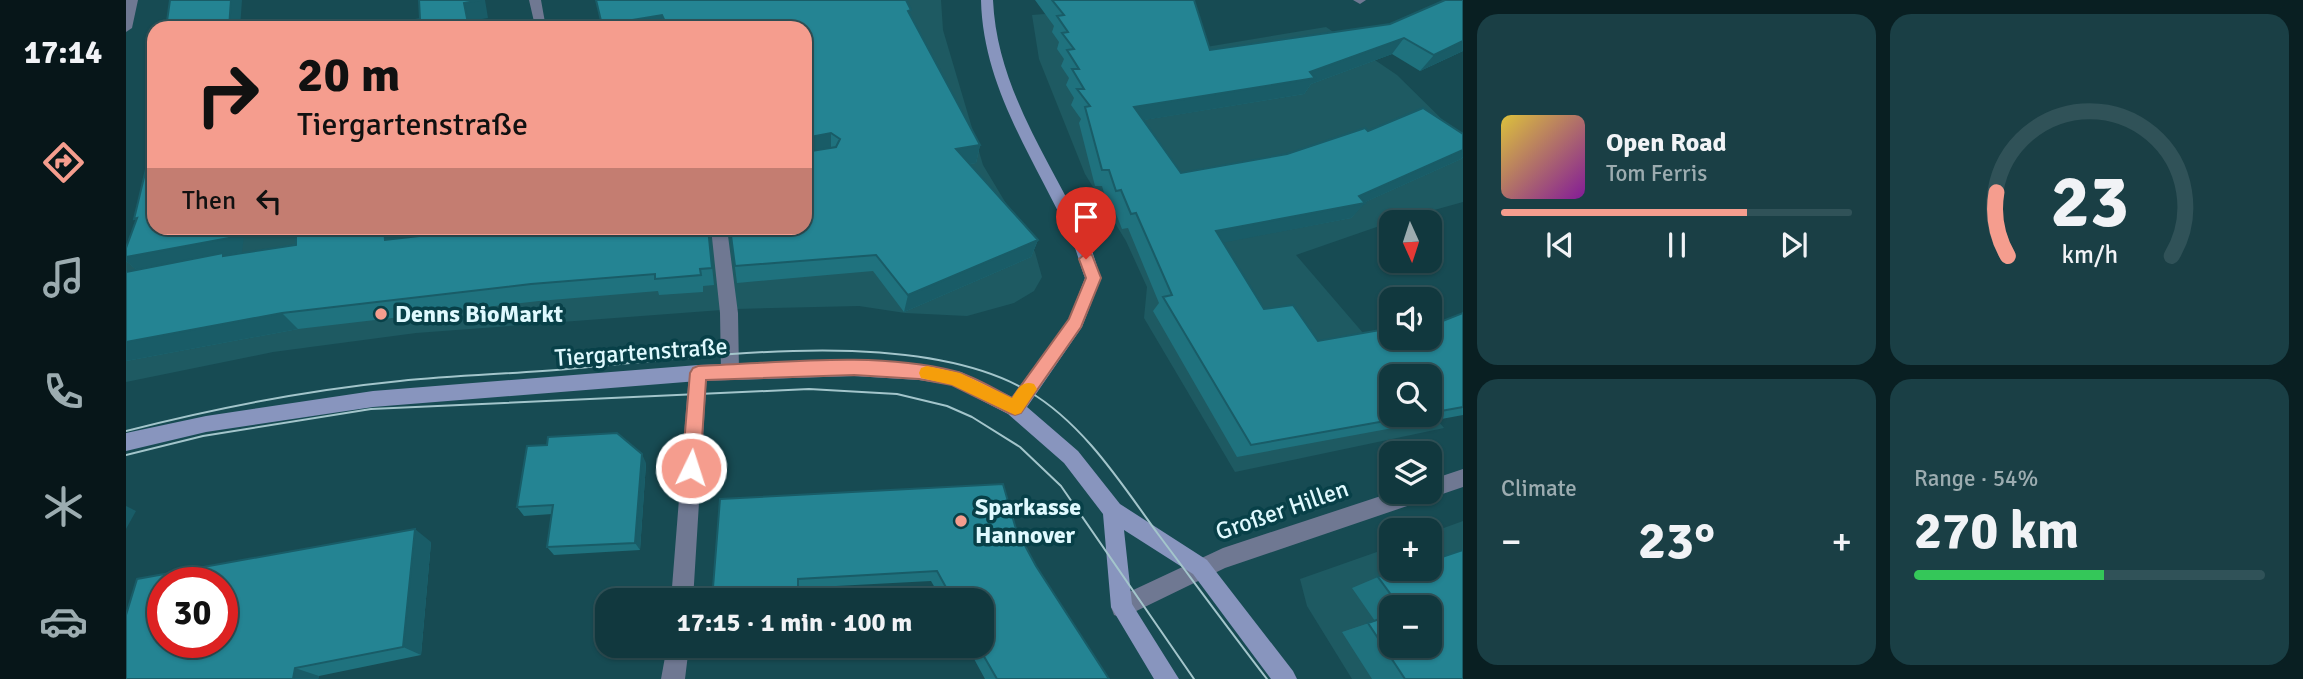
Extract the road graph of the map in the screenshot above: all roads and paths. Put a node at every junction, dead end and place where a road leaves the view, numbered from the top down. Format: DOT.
graph roads {
  1 [pos="132,0"];
  2 [pos="535,0"];
  3 [pos="987,0"];
  4 [pos="540,21"];
  5 [pos="126,28"];
  6 [pos="720,235"];
  7 [pos="730,371"];
  8 [pos="698,373"];
  9 [pos="1015,408"];
  10 [pos="126,442"];
  11 [pos="1463,478"];
  12 [pos="1442,485"];
  13 [pos="1386,504"];
  14 [pos="1113,511"];
  15 [pos="1200,567"];
  16 [pos="683,588"];
  17 [pos="1122,607"];
  18 [pos="676,658"];
  19 [pos="673,679"];
  20 [pos="1167,679"];
  21 [pos="1285,679"];
  1 -- 5 [label="street"];
  2 -- 4 [label="street"];
  3 -- 9 [label="main road"];
  6 -- 7 [label="street"];
  7 -- 8 [label="main road, Tiergartenstraße"];
  7 -- 9 [label="main road, Tiergartenstraße"];
  8 -- 10 [label="main road, Tiergartenstraße"];
  8 -- 16 [label="street"];
  9 -- 14 [label="main road, Tiergartenstraße"];
  11 -- 12 [label="street"];
  13 -- 15 [label="street, Großer Hillen"];
  14 -- 15 [label="main road, Tiergartenstraße"];
  14 -- 17 [label="main road"];
  15 -- 17 [label="street, Großer Hillen"];
  15 -- 21 [label="main road, Tiergartenstraße"];
  17 -- 20 [label="main road"];
  18 -- 19 [label="street"];
}
